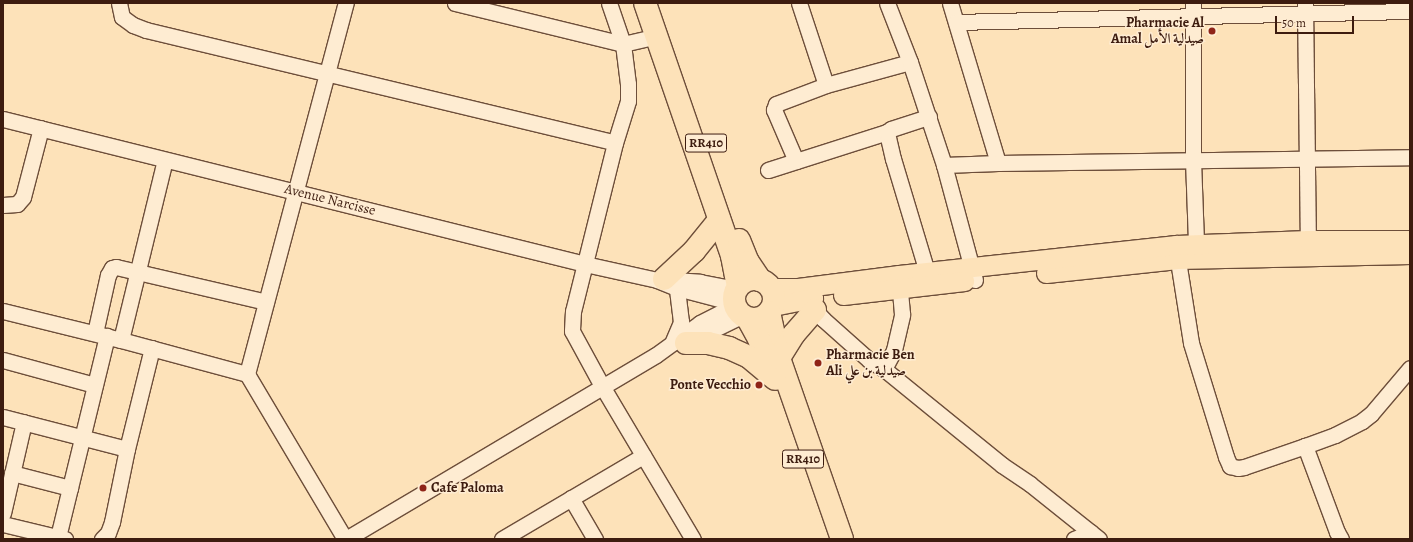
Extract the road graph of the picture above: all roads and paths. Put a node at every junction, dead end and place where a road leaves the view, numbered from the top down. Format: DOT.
graph roads {
  1 [pos="119,3"];
  2 [pos="346,3"];
  3 [pos="455,3"];
  4 [pos="609,3"];
  5 [pos="645,3"];
  6 [pos="657,3"];
  7 [pos="798,3"];
  8 [pos="887,3"];
  9 [pos="950,3"];
  10 [pos="1305,8"];
  11 [pos="1193,10"];
  12 [pos="1410,11"];
  13 [pos="956,22"];
  14 [pos="657,36"];
  15 [pos="623,44"];
  16 [pos="910,62"];
  17 [pos="327,74"];
  18 [pos="826,85"];
  19 [pos="929,117"];
  20 [pos="3,119"];
  21 [pos="41,128"];
  22 [pos="887,132"];
  23 [pos="615,143"];
  24 [pos="1307,158"];
  25 [pos="1410,158"];
  26 [pos="165,160"];
  27 [pos="1193,160"];
  28 [pos="796,161"];
  29 [pos="998,164"];
  30 [pos="944,165"];
  31 [pos="768,170"];
  32 [pos="295,192"];
  33 [pos="3,205"];
  34 [pos="719,220"];
  35 [pos="1308,240"];
  36 [pos="1410,240"];
  37 [pos="1198,251"];
  38 [pos="1177,252"];
  39 [pos="1410,254"];
  40 [pos="585,264"];
  41 [pos="138,271"];
  42 [pos="927,272"];
  43 [pos="974,274"];
  44 [pos="666,282"];
  45 [pos="900,282"];
  46 [pos="768,297"];
  47 [pos="266,302"];
  48 [pos="739,303"];
  49 [pos="812,304"];
  50 [pos="3,310"];
  51 [pos="108,336"];
  52 [pos="679,343"];
  53 [pos="152,348"];
  54 [pos="3,360"];
  55 [pos="1410,368"];
  56 [pos="777,369"];
  57 [pos="884,369"];
  58 [pos="247,374"];
  59 [pos="95,385"];
  60 [pos="602,386"];
  61 [pos="3,417"];
  62 [pos="24,422"];
  63 [pos="82,437"];
  64 [pos="1305,446"];
  65 [pos="127,449"];
  66 [pos="643,456"];
  67 [pos="12,473"];
  68 [pos="70,488"];
  69 [pos="571,498"];
  70 [pos="3,513"];
  71 [pos="3,524"];
  72 [pos="1095,535"];
  73 [pos="62,538"];
  74 [pos="507,538"];
  75 [pos="102,539"];
  76 [pos="345,539"];
  77 [pos="595,539"];
  78 [pos="693,539"];
  79 [pos="831,539"];
  80 [pos="842,539"];
  81 [pos="1074,539"];
  82 [pos="1341,539"];
  1 -- 17 [label="street"];
  2 -- 17 [label="street"];
  3 -- 15 [label="street"];
  4 -- 15 [label="street"];
  5 -- 14 [label="highway, RR410"];
  6 -- 46 [label="highway, RR410"];
  7 -- 18 [label="street"];
  8 -- 16 [label="street"];
  9 -- 13 [label="street"];
  10 -- 11 [label="street"];
  10 -- 12 [label="street"];
  10 -- 24 [label="street"];
  11 -- 13 [label="street"];
  11 -- 27 [label="street"];
  13 -- 29 [label="street"];
  14 -- 15 [label="street"];
  14 -- 34 [label="highway, RR410"];
  15 -- 23 [label="street"];
  16 -- 18 [label="street"];
  16 -- 19 [label="street"];
  17 -- 23 [label="street"];
  17 -- 32 [label="street"];
  18 -- 28 [label="street"];
  19 -- 22 [label="street"];
  19 -- 30 [label="street"];
  20 -- 21 [label="street, Avenue Narcisse"];
  21 -- 26 [label="street, Avenue Narcisse"];
  21 -- 33 [label="street"];
  22 -- 28 [label="street"];
  22 -- 42 [label="street"];
  23 -- 40 [label="street"];
  24 -- 25 [label="street"];
  24 -- 27 [label="street"];
  24 -- 35 [label="street"];
  26 -- 32 [label="street, Avenue Narcisse"];
  26 -- 41 [label="street"];
  27 -- 29 [label="street"];
  27 -- 37 [label="street"];
  28 -- 31 [label="street"];
  29 -- 30 [label="street"];
  30 -- 43 [label="street"];
  32 -- 40 [label="street, Avenue Narcisse"];
  32 -- 47 [label="street"];
  34 -- 44 [label="highway"];
  34 -- 48 [label="highway, RR410"];
  35 -- 36 [label="main road"];
  35 -- 37 [label="main road"];
  37 -- 38 [label="main road"];
  37 -- 39 [label="main road"];
  38 -- 43 [label="main road"];
  38 -- 64 [label="street"];
  40 -- 44 [label="street, Avenue Narcisse"];
  40 -- 60 [label="street"];
  41 -- 47 [label="street"];
  41 -- 51 [label="street"];
  41 -- 51 [label="street"];
  42 -- 43 [label="main road"];
  42 -- 45 [label="main road"];
  43 -- 45 [label="main road"];
  44 -- 48 [label="street, Avenue Narcisse"];
  44 -- 52 [label="street"];
  45 -- 46 [label="main road"];
  45 -- 49 [label="main road"];
  45 -- 57 [label="street"];
  46 -- 48 [label="highway"];
  46 -- 48 [label="highway"];
  46 -- 49 [label="main road"];
  46 -- 56 [label="highway, RR410"];
  47 -- 58 [label="street"];
  48 -- 52 [label="street"];
  48 -- 56 [label="highway, RR410"];
  49 -- 56 [label="highway"];
  49 -- 57 [label="street"];
  50 -- 51 [label="street"];
  51 -- 53 [label="street"];
  51 -- 59 [label="street"];
  52 -- 56 [label="highway"];
  52 -- 60 [label="street"];
  53 -- 58 [label="street"];
  53 -- 65 [label="street"];
  54 -- 59 [label="street"];
  55 -- 64 [label="street"];
  56 -- 79 [label="highway, RR410"];
  56 -- 80 [label="highway, RR410"];
  57 -- 72 [label="street"];
  58 -- 76 [label="street"];
  59 -- 63 [label="street"];
  60 -- 66 [label="street"];
  60 -- 76 [label="street"];
  61 -- 62 [label="street"];
  62 -- 63 [label="street"];
  62 -- 67 [label="street"];
  63 -- 65 [label="street"];
  63 -- 68 [label="street"];
  64 -- 82 [label="street"];
  65 -- 75 [label="street"];
  66 -- 69 [label="street"];
  66 -- 78 [label="street"];
  67 -- 68 [label="street"];
  67 -- 70 [label="street"];
  68 -- 73 [label="street"];
  69 -- 74 [label="street"];
  69 -- 77 [label="street"];
  71 -- 73 [label="street"];
  72 -- 81 [label="street"];
}
